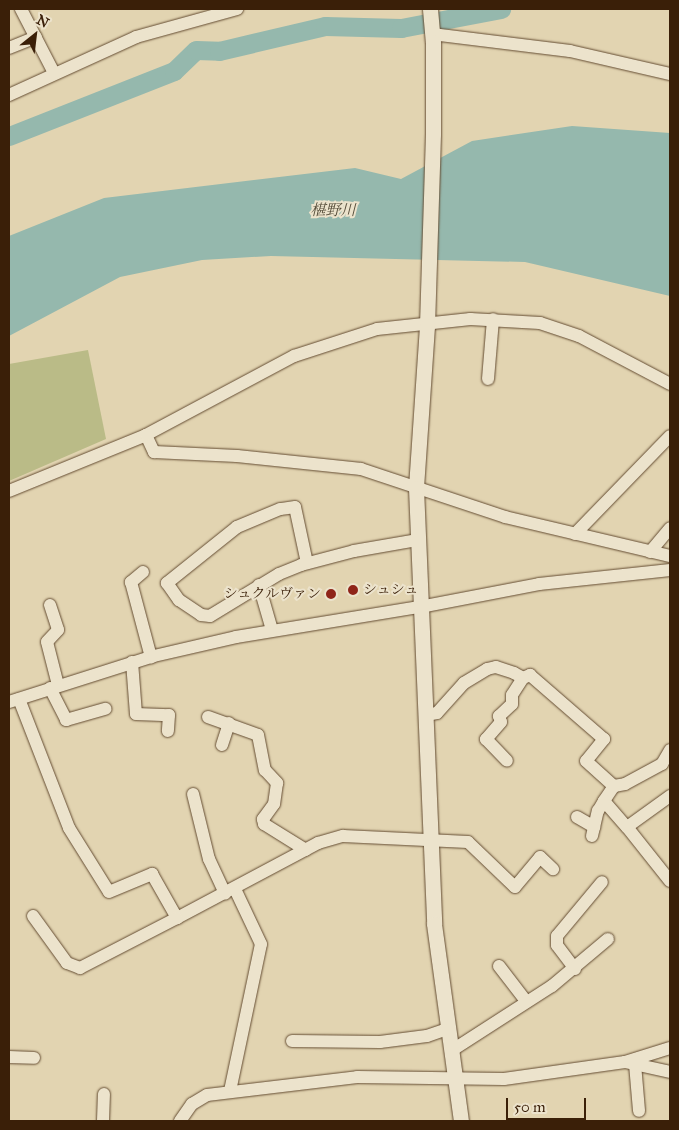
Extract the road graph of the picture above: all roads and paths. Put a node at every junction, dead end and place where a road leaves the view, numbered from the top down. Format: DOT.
graph roads {
  1 [pos="21,9"];
  2 [pos="237,9"];
  3 [pos="430,9"];
  4 [pos="36,37"];
  5 [pos="433,38"];
  6 [pos="9,48"];
  7 [pos="54,73"];
  8 [pos="670,74"];
  9 [pos="9,95"];
  10 [pos="493,319"];
  11 [pos="427,321"];
  12 [pos="488,379"];
  13 [pos="670,384"];
  14 [pos="146,434"];
  15 [pos="670,436"];
  16 [pos="416,488"];
  17 [pos="9,490"];
  18 [pos="670,528"];
  19 [pos="575,534"];
  20 [pos="418,540"];
  21 [pos="650,552"];
  22 [pos="670,556"];
  23 [pos="308,563"];
  24 [pos="670,570"];
  25 [pos="143,572"];
  26 [pos="259,585"];
  27 [pos="50,605"];
  28 [pos="420,607"];
  29 [pos="272,630"];
  30 [pos="151,656"];
  31 [pos="132,662"];
  32 [pos="523,678"];
  33 [pos="54,686"];
  34 [pos="14,701"];
  35 [pos="105,709"];
  36 [pos="426,715"];
  37 [pos="208,718"];
  38 [pos="229,723"];
  39 [pos="168,731"];
  40 [pos="222,744"];
  41 [pos="670,750"];
  42 [pos="506,761"];
  43 [pos="614,786"];
  44 [pos="193,794"];
  45 [pos="670,796"];
  46 [pos="604,801"];
  47 [pos="577,817"];
  48 [pos="627,826"];
  49 [pos="430,842"];
  50 [pos="306,850"];
  51 [pos="553,869"];
  52 [pos="670,881"];
  53 [pos="602,882"];
  54 [pos="230,891"];
  55 [pos="33,916"];
  56 [pos="177,918"];
  57 [pos="608,940"];
  58 [pos="500,966"];
  59 [pos="575,969"];
  60 [pos="526,1001"];
  61 [pos="447,1029"];
  62 [pos="292,1041"];
  63 [pos="670,1048"];
  64 [pos="451,1051"];
  65 [pos="9,1057"];
  66 [pos="34,1058"];
  67 [pos="630,1063"];
  68 [pos="670,1072"];
  69 [pos="455,1079"];
  70 [pos="230,1091"];
  71 [pos="104,1094"];
  72 [pos="639,1111"];
  73 [pos="103,1121"];
  74 [pos="180,1121"];
  75 [pos="461,1121"];
  1 -- 4 [label="street"];
  2 -- 7 [label="street"];
  3 -- 5 [label="street"];
  4 -- 6 [label="street"];
  4 -- 7 [label="street"];
  5 -- 8 [label="street"];
  5 -- 11 [label="street"];
  7 -- 9 [label="street"];
  10 -- 11 [label="street"];
  10 -- 12 [label="street"];
  10 -- 13 [label="street"];
  11 -- 14 [label="street"];
  11 -- 16 [label="street"];
  14 -- 16 [label="street"];
  14 -- 17 [label="street"];
  15 -- 19 [label="street"];
  16 -- 19 [label="street"];
  16 -- 20 [label="street"];
  18 -- 21 [label="street"];
  19 -- 21 [label="street"];
  20 -- 23 [label="street"];
  20 -- 28 [label="street"];
  21 -- 22 [label="street"];
  23 -- 26 [label="street"];
  23 -- 26 [label="street"];
  24 -- 28 [label="street"];
  25 -- 30 [label="street"];
  26 -- 29 [label="street"];
  27 -- 33 [label="street"];
  28 -- 29 [label="street"];
  28 -- 36 [label="street"];
  29 -- 30 [label="street"];
  30 -- 31 [label="street"];
  31 -- 33 [label="street"];
  31 -- 39 [label="street"];
  32 -- 36 [label="street"];
  32 -- 42 [label="street"];
  32 -- 43 [label="street"];
  33 -- 34 [label="street"];
  33 -- 35 [label="street"];
  34 -- 56 [label="street"];
  36 -- 49 [label="street"];
  37 -- 38 [label="street"];
  38 -- 40 [label="street"];
  38 -- 50 [label="street"];
  41 -- 43 [label="street"];
  43 -- 46 [label="street"];
  44 -- 54 [label="street"];
  45 -- 48 [label="street"];
  46 -- 47 [label="street"];
  46 -- 48 [label="street"];
  48 -- 52 [label="street"];
  49 -- 50 [label="street"];
  49 -- 51 [label="street"];
  49 -- 61 [label="street"];
  50 -- 54 [label="street"];
  53 -- 59 [label="street"];
  54 -- 56 [label="street"];
  54 -- 70 [label="street"];
  55 -- 56 [label="street"];
  57 -- 59 [label="street"];
  58 -- 60 [label="street"];
  59 -- 60 [label="street"];
  60 -- 64 [label="street"];
  61 -- 62 [label="street"];
  61 -- 64 [label="street"];
  63 -- 67 [label="street"];
  64 -- 69 [label="street"];
  65 -- 66 [label="street"];
  67 -- 68 [label="street"];
  67 -- 69 [label="street"];
  67 -- 72 [label="street"];
  69 -- 70 [label="street"];
  69 -- 75 [label="street"];
  70 -- 74 [label="street"];
  71 -- 73 [label="street"];
}
